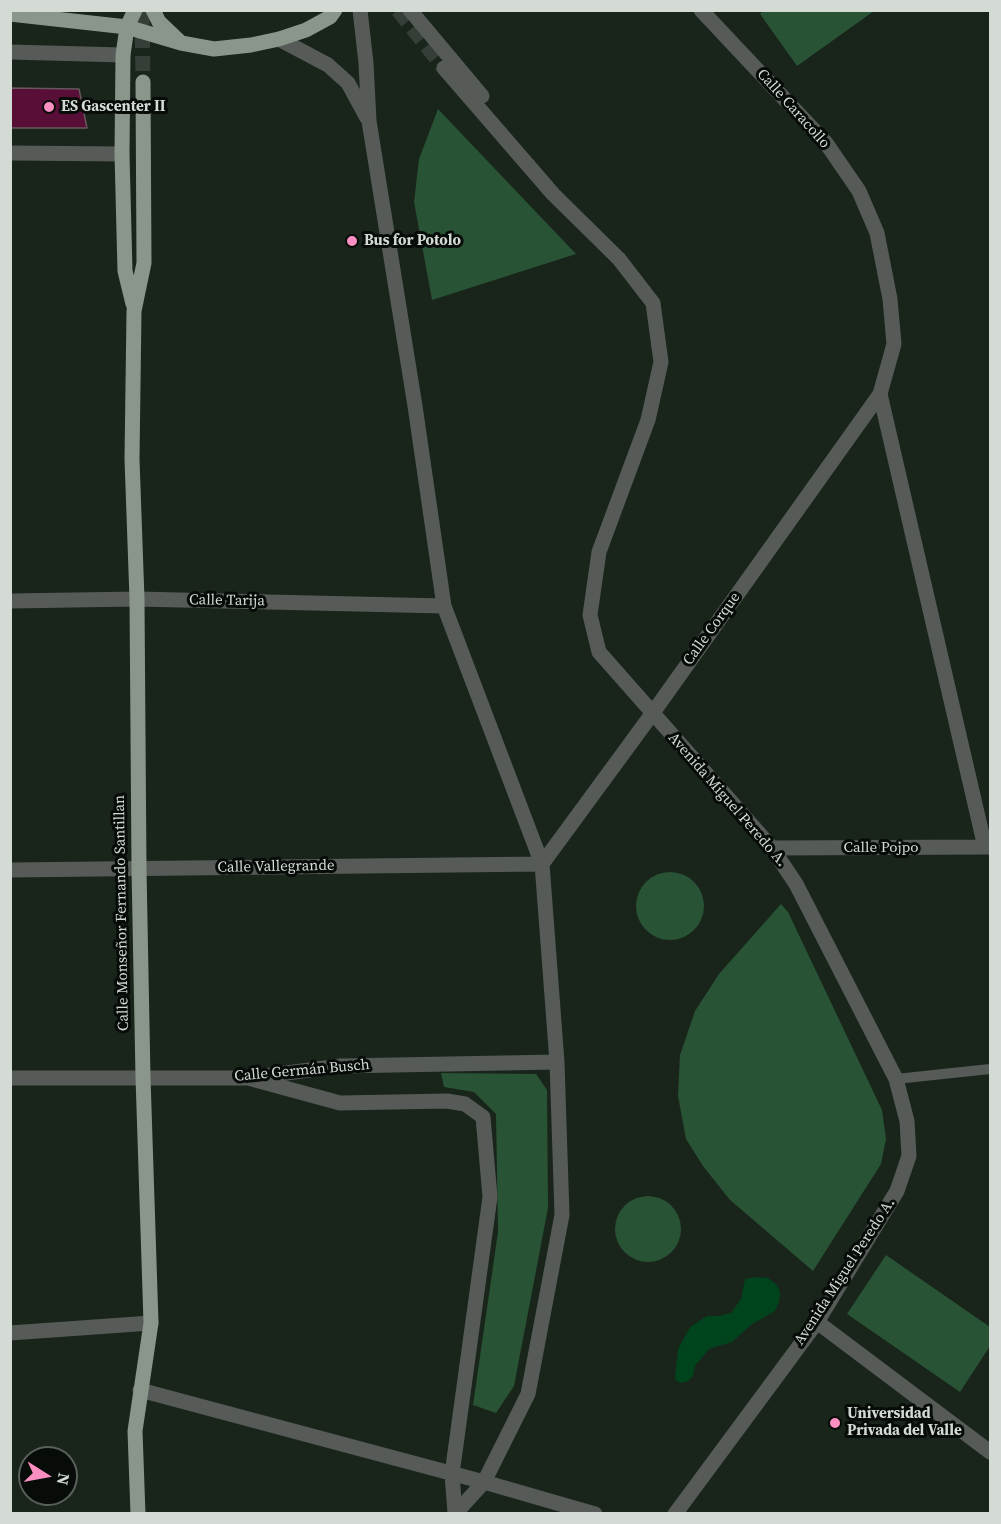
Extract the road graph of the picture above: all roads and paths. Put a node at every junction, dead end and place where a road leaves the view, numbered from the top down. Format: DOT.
graph roads {
  1 [pos="135,10"];
  2 [pos="153,10"];
  3 [pos="335,10"];
  4 [pos="360,10"];
  5 [pos="410,10"];
  6 [pos="701,10"];
  7 [pos="10,14"];
  8 [pos="127,27"];
  9 [pos="279,39"];
  10 [pos="181,43"];
  11 [pos="10,52"];
  12 [pos="123,56"];
  13 [pos="444,68"];
  14 [pos="143,82"];
  15 [pos="369,121"];
  16 [pos="10,153"];
  17 [pos="122,154"];
  18 [pos="590,229"];
  19 [pos="134,311"];
  20 [pos="880,394"];
  21 [pos="137,599"];
  22 [pos="10,601"];
  23 [pos="444,606"];
  24 [pos="652,714"];
  25 [pos="988,847"];
  26 [pos="772,848"];
  27 [pos="542,864"];
  28 [pos="139,869"];
  29 [pos="10,870"];
  30 [pos="557,1062"];
  31 [pos="990,1069"];
  32 [pos="143,1077"];
  33 [pos="10,1078"];
  34 [pos="248,1078"];
  35 [pos="896,1079"];
  36 [pos="817,1322"];
  37 [pos="151,1323"];
  38 [pos="10,1333"];
  39 [pos="140,1390"];
  40 [pos="990,1452"];
  41 [pos="452,1474"];
  42 [pos="484,1482"];
  43 [pos="455,1513"];
  44 [pos="138,1514"];
  45 [pos="595,1514"];
  46 [pos="675,1514"];
  1 -- 8 [label="main road, Calle Monseñor Fernando Santillan"];
  2 -- 10 [label="main road"];
  3 -- 9 [label="main road"];
  4 -- 15 [label="street"];
  5 -- 18 [label="street"];
  6 -- 20 [label="street, Calle Caracollo"];
  7 -- 8 [label="main road"];
  8 -- 10 [label="main road"];
  8 -- 12 [label="main road, Calle Monseñor Fernando Santillan"];
  9 -- 10 [label="main road"];
  9 -- 15 [label="street"];
  11 -- 12 [label="street"];
  12 -- 17 [label="main road, Calle Monseñor Fernando Santillan"];
  13 -- 18 [label="street"];
  14 -- 19 [label="main road, Calle Monseñor Fernando Santillan"];
  15 -- 23 [label="street"];
  16 -- 17 [label="street"];
  17 -- 19 [label="main road, Calle Monseñor Fernando Santillan"];
  18 -- 24 [label="street, Avenida Miguel Peredo A."];
  19 -- 21 [label="main road, Calle Monseñor Fernando Santillan"];
  20 -- 24 [label="street, Calle Corque"];
  20 -- 25 [label="street"];
  21 -- 22 [label="street, Calle Tarija"];
  21 -- 23 [label="street, Calle Tarija"];
  21 -- 28 [label="main road, Calle Monseñor Fernando Santillan"];
  23 -- 27 [label="street"];
  24 -- 26 [label="street, Avenida Miguel Peredo A."];
  24 -- 27 [label="street, Calle Corque"];
  25 -- 26 [label="street, Calle Pojpo"];
  26 -- 35 [label="street, Avenida Miguel Peredo A."];
  27 -- 28 [label="street, Calle Vallegrande"];
  27 -- 30 [label="street"];
  28 -- 29 [label="street, Calle Vallegrande"];
  28 -- 32 [label="main road, Calle Monseñor Fernando Santillan"];
  30 -- 34 [label="street, Calle Germán Busch"];
  30 -- 42 [label="street"];
  31 -- 35 [label="lane"];
  32 -- 33 [label="street, Calle Germán Busch"];
  32 -- 34 [label="street, Calle Germán Busch"];
  32 -- 37 [label="main road, Calle Monseñor Fernando Santillan"];
  34 -- 41 [label="street"];
  35 -- 36 [label="street, Avenida Miguel Peredo A."];
  36 -- 40 [label="street"];
  36 -- 46 [label="street, Avenida Miguel Peredo A."];
  37 -- 38 [label="street"];
  37 -- 39 [label="main road, Calle Monseñor Fernando Santillan"];
  39 -- 41 [label="street"];
  39 -- 44 [label="main road, Calle Monseñor Fernando Santillan"];
  41 -- 42 [label="street"];
  41 -- 43 [label="street"];
  42 -- 43 [label="street"];
  42 -- 45 [label="street"];
}
